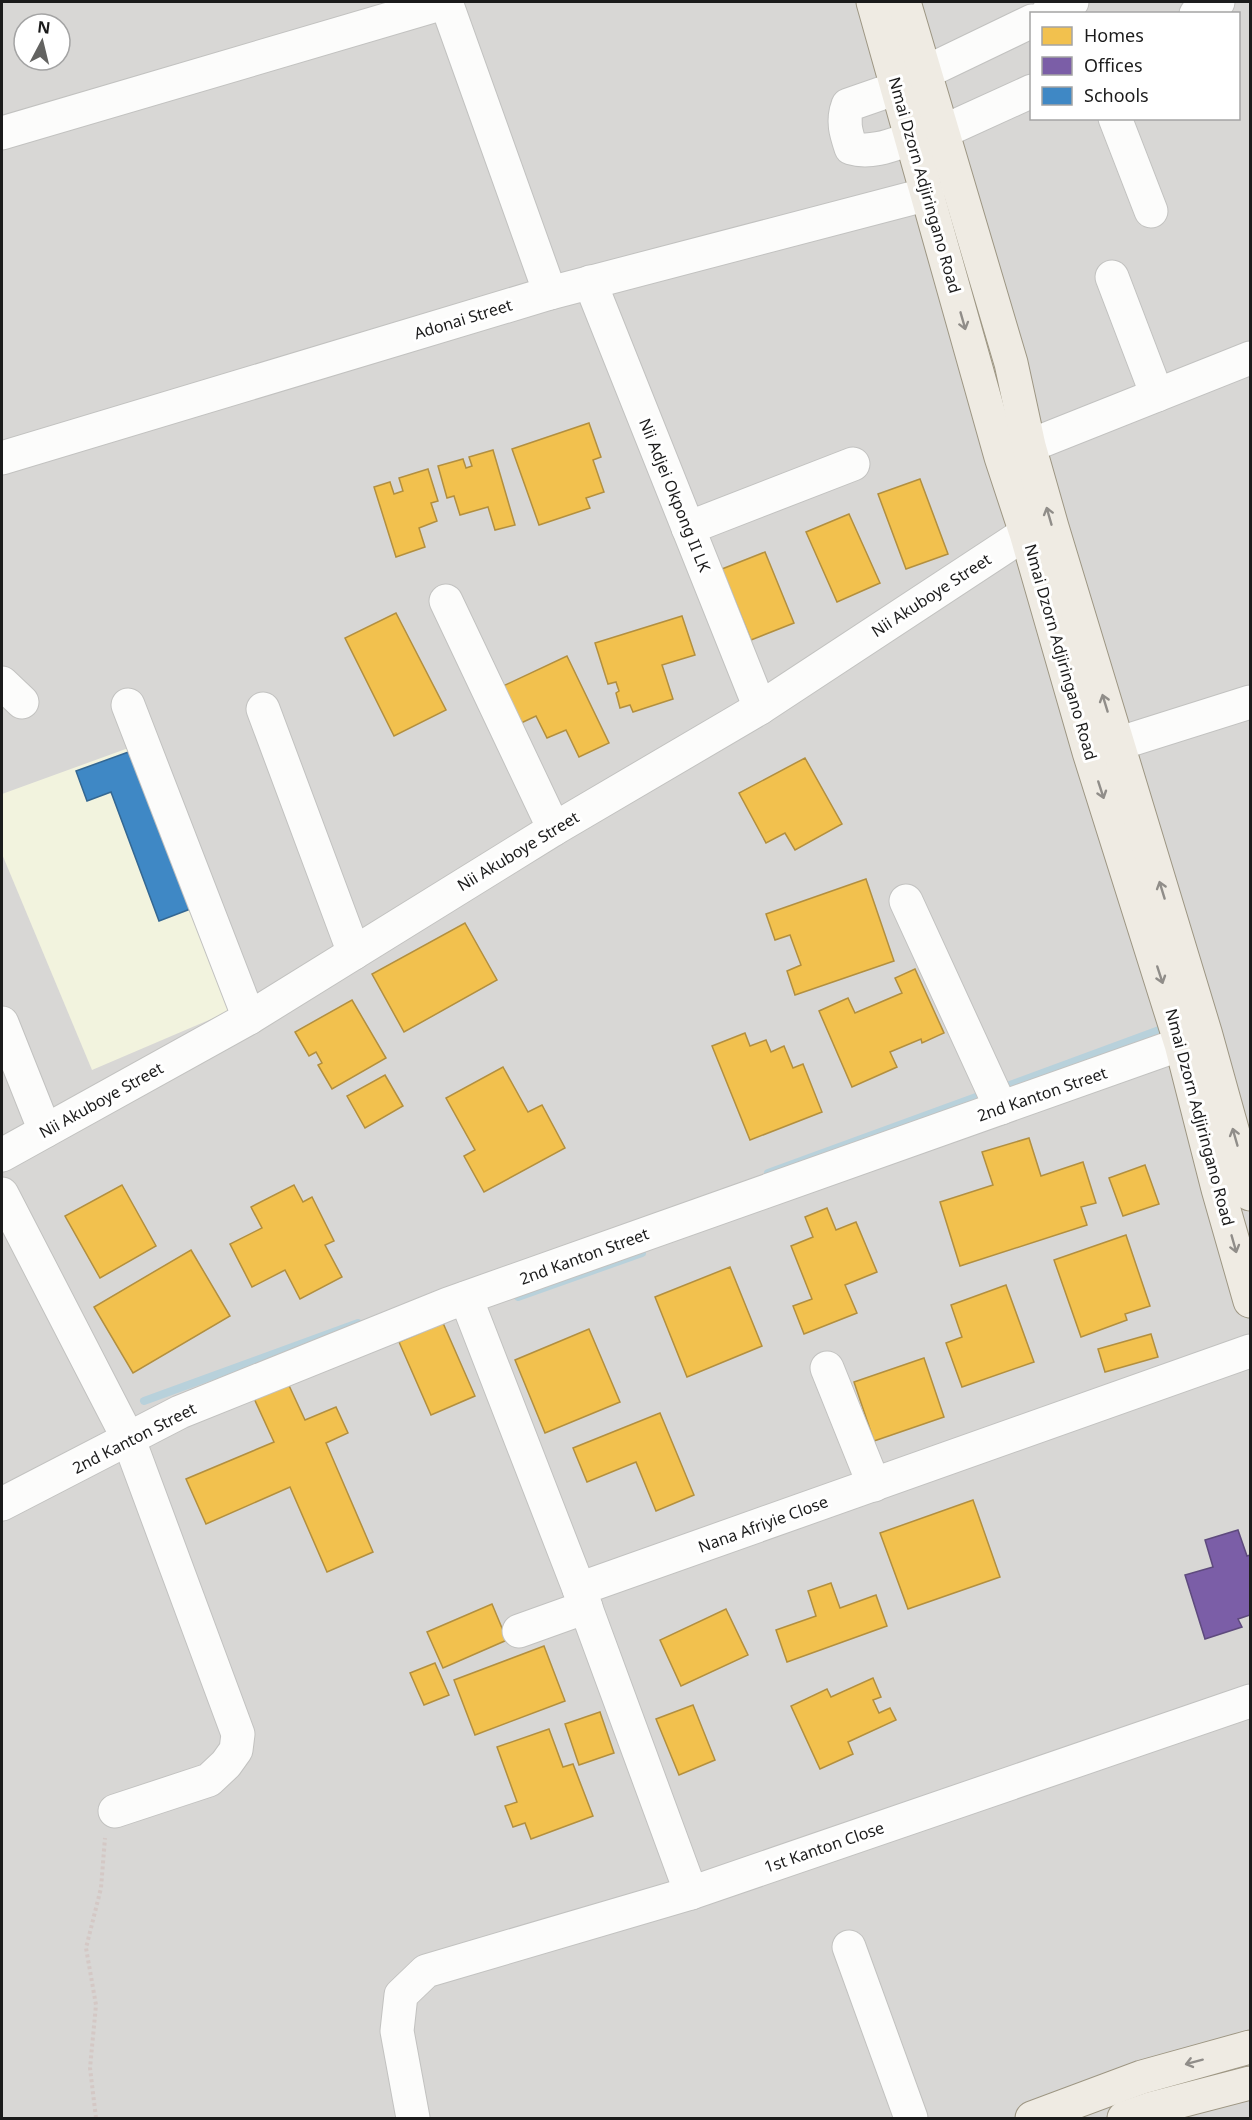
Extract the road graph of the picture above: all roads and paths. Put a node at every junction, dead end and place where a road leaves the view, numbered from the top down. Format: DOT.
graph roads {
  1 [pos="447,2"];
  2 [pos="873,2"];
  3 [pos="904,2"];
  4 [pos="1072,2"];
  5 [pos="1218,2"];
  6 [pos="1051,12"];
  7 [pos="1200,12"];
  8 [pos="1030,22"];
  9 [pos="911,80"];
  10 [pos="1030,92"];
  11 [pos="1116,120"];
  12 [pos="2,133"];
  13 [pos="927,135"];
  14 [pos="928,194"];
  15 [pos="1150,211"];
  16 [pos="1112,277"];
  17 [pos="590,282"];
  18 [pos="550,293"];
  19 [pos="1251,358"];
  20 [pos="1011,363"];
  21 [pos="978,373"];
  22 [pos="1157,395"];
  23 [pos="1029,446"];
  24 [pos="2,458"];
  25 [pos="853,464"];
  26 [pos="688,528"];
  27 [pos="1026,533"];
  28 [pos="446,602"];
  29 [pos="1251,702"];
  30 [pos="128,705"];
  31 [pos="760,708"];
  32 [pos="263,709"];
  33 [pos="1117,744"];
  34 [pos="554,829"];
  35 [pos="906,901"];
  36 [pos="354,952"];
  37 [pos="249,1018"];
  38 [pos="2,1023"];
  39 [pos="1181,1044"];
  40 [pos="1001,1108"];
  41 [pos="45,1131"];
  42 [pos="2,1155"];
  43 [pos="1250,1190"];
  44 [pos="2,1194"];
  45 [pos="466,1298"];
  46 [pos="1251,1301"];
  47 [pos="1251,1351"];
  48 [pos="827,1368"];
  49 [pos="129,1440"];
  50 [pos="874,1485"];
  51 [pos="2,1504"];
  52 [pos="583,1598"];
  53 [pos="519,1631"];
  54 [pos="1251,1701"];
  55 [pos="115,1811"];
  56 [pos="691,1893"];
  57 [pos="849,1947"];
  58 [pos="1251,2047"];
  59 [pos="1251,2083"];
  60 [pos="96,2118"];
  61 [pos="412,2118"];
  62 [pos="910,2118"];
  63 [pos="1032,2118"];
  64 [pos="1124,2118"];
  1 -- 12 [label="street"];
  1 -- 18 [label="street"];
  2 -- 9 [label="main road, Nmai Dzorn Adjiringano Road"];
  3 -- 9 [label="main road, Nmai Dzorn Adjiringano Road"];
  4 -- 6 [label="street"];
  5 -- 7 [label="street"];
  8 -- 9 [label="street"];
  9 -- 13 [label="main road, Nmai Dzorn Adjiringano Road"];
  9 -- 13 [label="street"];
  10 -- 13 [label="street"];
  11 -- 15 [label="street"];
  13 -- 14 [label="main road, Nmai Dzorn Adjiringano Road"];
  13 -- 20 [label="main road, Nmai Dzorn Adjiringano Road"];
  14 -- 17 [label="street, Adonai Street"];
  14 -- 21 [label="main road, Nmai Dzorn Adjiringano Road, one-way"];
  16 -- 22 [label="street"];
  17 -- 18 [label="street, Adonai Street"];
  17 -- 26 [label="street, Nii Adjei Okpong II LK"];
  18 -- 24 [label="street, Adonai Street"];
  19 -- 22 [label="street"];
  20 -- 21 [label="main road"];
  20 -- 23 [label="main road, Nmai Dzorn Adjiringano Road"];
  21 -- 27 [label="main road, Nmai Dzorn Adjiringano Road"];
  22 -- 23 [label="street"];
  33 -- 23 [label="main road, Nmai Dzorn Adjiringano Road, one-way"];
  25 -- 26 [label="street"];
  26 -- 31 [label="street, Nii Adjei Okpong II LK"];
  27 -- 31 [label="street, Nii Akuboye Street"];
  27 -- 39 [label="main road, Nmai Dzorn Adjiringano Road, one-way"];
  28 -- 34 [label="street"];
  29 -- 33 [label="street"];
  30 -- 37 [label="street"];
  31 -- 34 [label="street, Nii Akuboye Street"];
  32 -- 36 [label="street"];
  43 -- 33 [label="main road, Nmai Dzorn Adjiringano Road, one-way"];
  34 -- 36 [label="street, Nii Akuboye Street"];
  35 -- 40 [label="street"];
  36 -- 37 [label="street, Nii Akuboye Street"];
  37 -- 41 [label="street, Nii Akuboye Street"];
  38 -- 41 [label="street"];
  39 -- 40 [label="street, 2nd Kanton Street"];
  39 -- 46 [label="main road, Nmai Dzorn Adjiringano Road, one-way"];
  40 -- 45 [label="street, 2nd Kanton Street"];
  41 -- 42 [label="street, Nii Akuboye Street"];
  44 -- 49 [label="street"];
  45 -- 49 [label="street, 2nd Kanton Street"];
  45 -- 52 [label="street"];
  47 -- 50 [label="street, Nana Afriyie Close"];
  48 -- 50 [label="street"];
  49 -- 51 [label="street, 2nd Kanton Street"];
  49 -- 55 [label="street"];
  50 -- 52 [label="street, Nana Afriyie Close"];
  52 -- 53 [label="street, Nana Afriyie Close"];
  52 -- 56 [label="street"];
  54 -- 56 [label="street, 1st Kanton Close"];
  55 -- 60 [label="path"];
  56 -- 61 [label="street, 1st Kanton Close"];
  57 -- 62 [label="street"];
  58 -- 63 [label="main road, one-way"];
  59 -- 64 [label="main road"];
}
